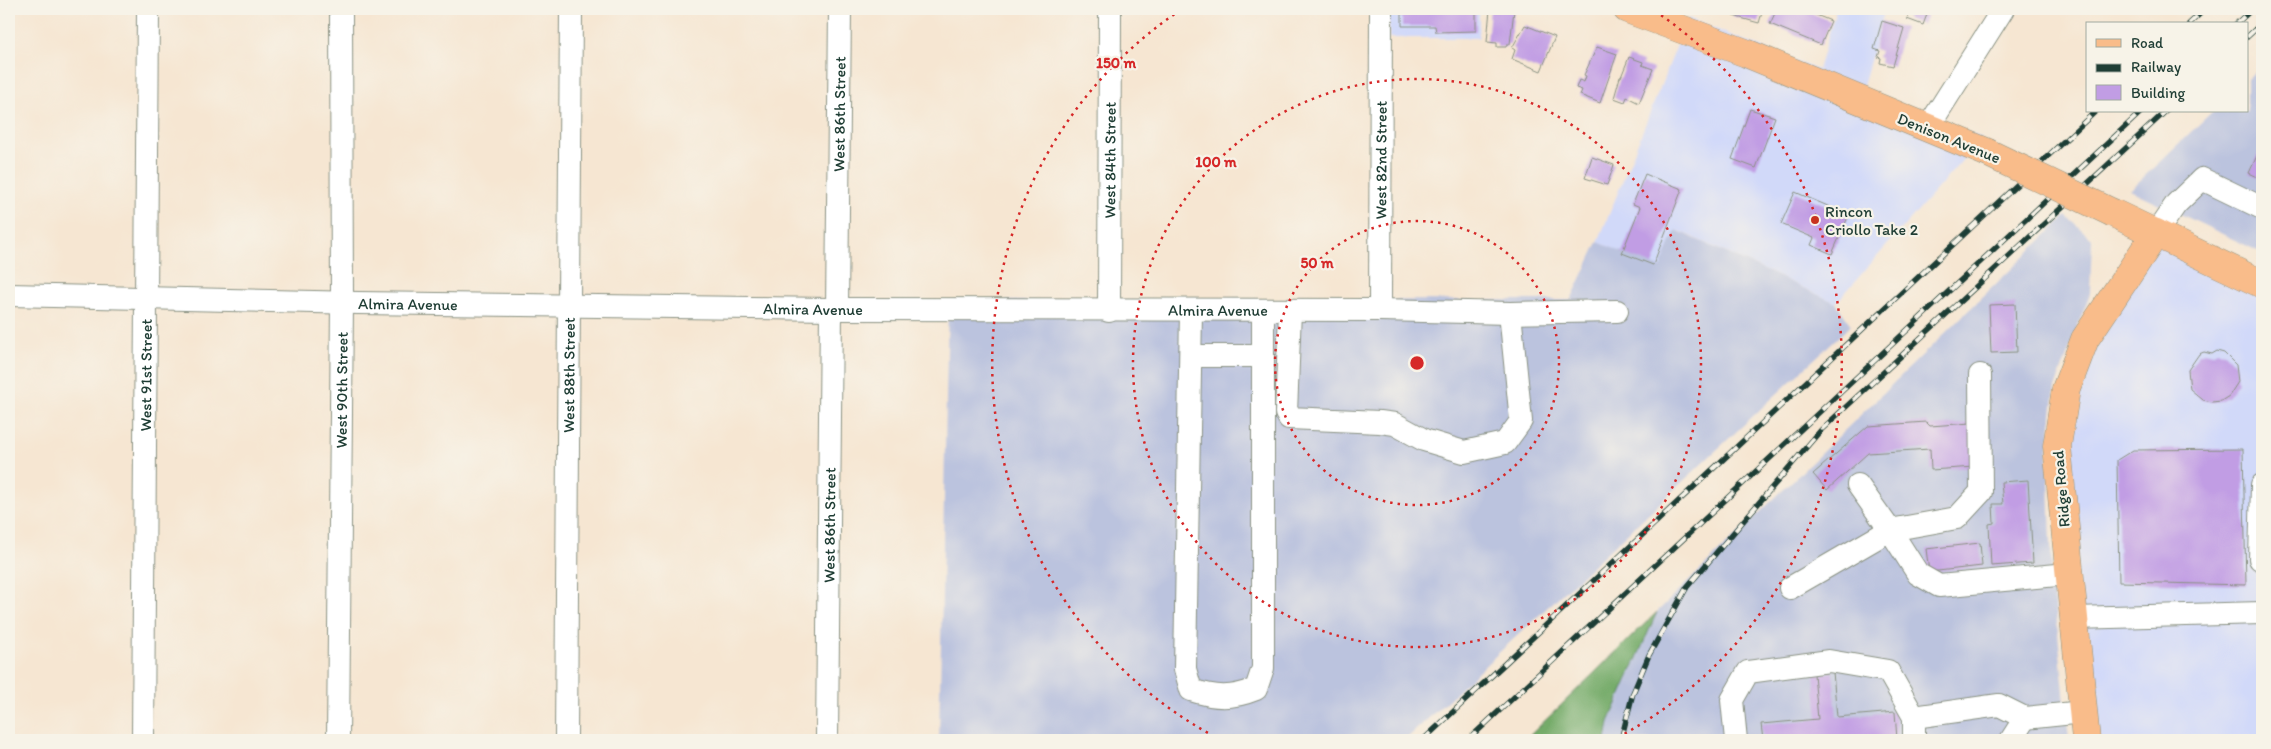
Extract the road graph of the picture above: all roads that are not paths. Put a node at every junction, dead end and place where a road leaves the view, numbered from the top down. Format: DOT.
graph roads {
  1 [pos="148,9"];
  2 [pos="341,9"];
  3 [pos="571,9"];
  4 [pos="840,9"];
  5 [pos="1110,9"];
  6 [pos="1381,9"];
  7 [pos="1628,9"];
  8 [pos="2003,9"];
  9 [pos="1927,129"];
  10 [pos="2262,208"];
  11 [pos="2156,233"];
  12 [pos="2262,284"];
  13 [pos="9,295"];
  14 [pos="147,297"];
  15 [pos="342,303"];
  16 [pos="569,306"];
  17 [pos="834,309"];
  18 [pos="1380,310"];
  19 [pos="1108,311"];
  20 [pos="1191,311"];
  21 [pos="1263,311"];
  22 [pos="1290,311"];
  23 [pos="1617,311"];
  24 [pos="1510,313"];
  25 [pos="1191,356"];
  26 [pos="1263,356"];
  27 [pos="1980,375"];
  28 [pos="1858,485"];
  29 [pos="2262,485"];
  30 [pos="1890,530"];
  31 [pos="2262,559"];
  32 [pos="2068,574"];
  33 [pos="1790,588"];
  34 [pos="2262,613"];
  35 [pos="2073,618"];
  36 [pos="2083,712"];
  37 [pos="1914,717"];
  38 [pos="2024,718"];
  39 [pos="143,740"];
  40 [pos="338,740"];
  41 [pos="566,740"];
  42 [pos="827,740"];
  43 [pos="1736,740"];
  44 [pos="1914,740"];
  45 [pos="2011,740"];
  46 [pos="2086,740"];
  1 -- 14 [label="street, West 91st Street"];
  2 -- 15 [label="street, West 90th Street"];
  3 -- 16 [label="street, West 88th Street"];
  4 -- 17 [label="street, West 86th Street"];
  5 -- 19 [label="street, West 84th Street"];
  6 -- 18 [label="street, West 82nd Street"];
  7 -- 9 [label="main road, Denison Avenue"];
  8 -- 9 [label="street"];
  9 -- 11 [label="main road, Denison Avenue, bridge"];
  10 -- 11 [label="street"];
  11 -- 12 [label="main road, Denison Avenue"];
  11 -- 32 [label="main road, Ridge Road"];
  13 -- 14 [label="street, Almira Avenue"];
  14 -- 15 [label="street, Almira Avenue"];
  14 -- 39 [label="street, West 91st Street"];
  15 -- 16 [label="street, Almira Avenue"];
  15 -- 40 [label="street, West 90th Street"];
  16 -- 17 [label="street, Almira Avenue"];
  16 -- 41 [label="street, West 88th Street"];
  17 -- 19 [label="street, Almira Avenue"];
  17 -- 42 [label="street, West 86th Street"];
  18 -- 22 [label="street, Almira Avenue"];
  18 -- 24 [label="street, Almira Avenue"];
  19 -- 20 [label="street, Almira Avenue"];
  20 -- 21 [label="street, Almira Avenue"];
  20 -- 25 [label="street"];
  21 -- 22 [label="street, Almira Avenue"];
  21 -- 26 [label="street"];
  22 -- 24 [label="street"];
  23 -- 24 [label="street, Almira Avenue"];
  25 -- 26 [label="street"];
  25 -- 26 [label="street"];
  27 -- 30 [label="street"];
  28 -- 30 [label="street"];
  29 -- 31 [label="street"];
  30 -- 32 [label="street"];
  30 -- 33 [label="street"];
  32 -- 35 [label="main road, Ridge Road"];
  34 -- 35 [label="street"];
  35 -- 36 [label="main road, Ridge Road"];
  36 -- 38 [label="street"];
  36 -- 46 [label="main road, Ridge Road"];
  37 -- 38 [label="street"];
  37 -- 43 [label="street"];
  37 -- 44 [label="street"];
  38 -- 45 [label="street"];
}
